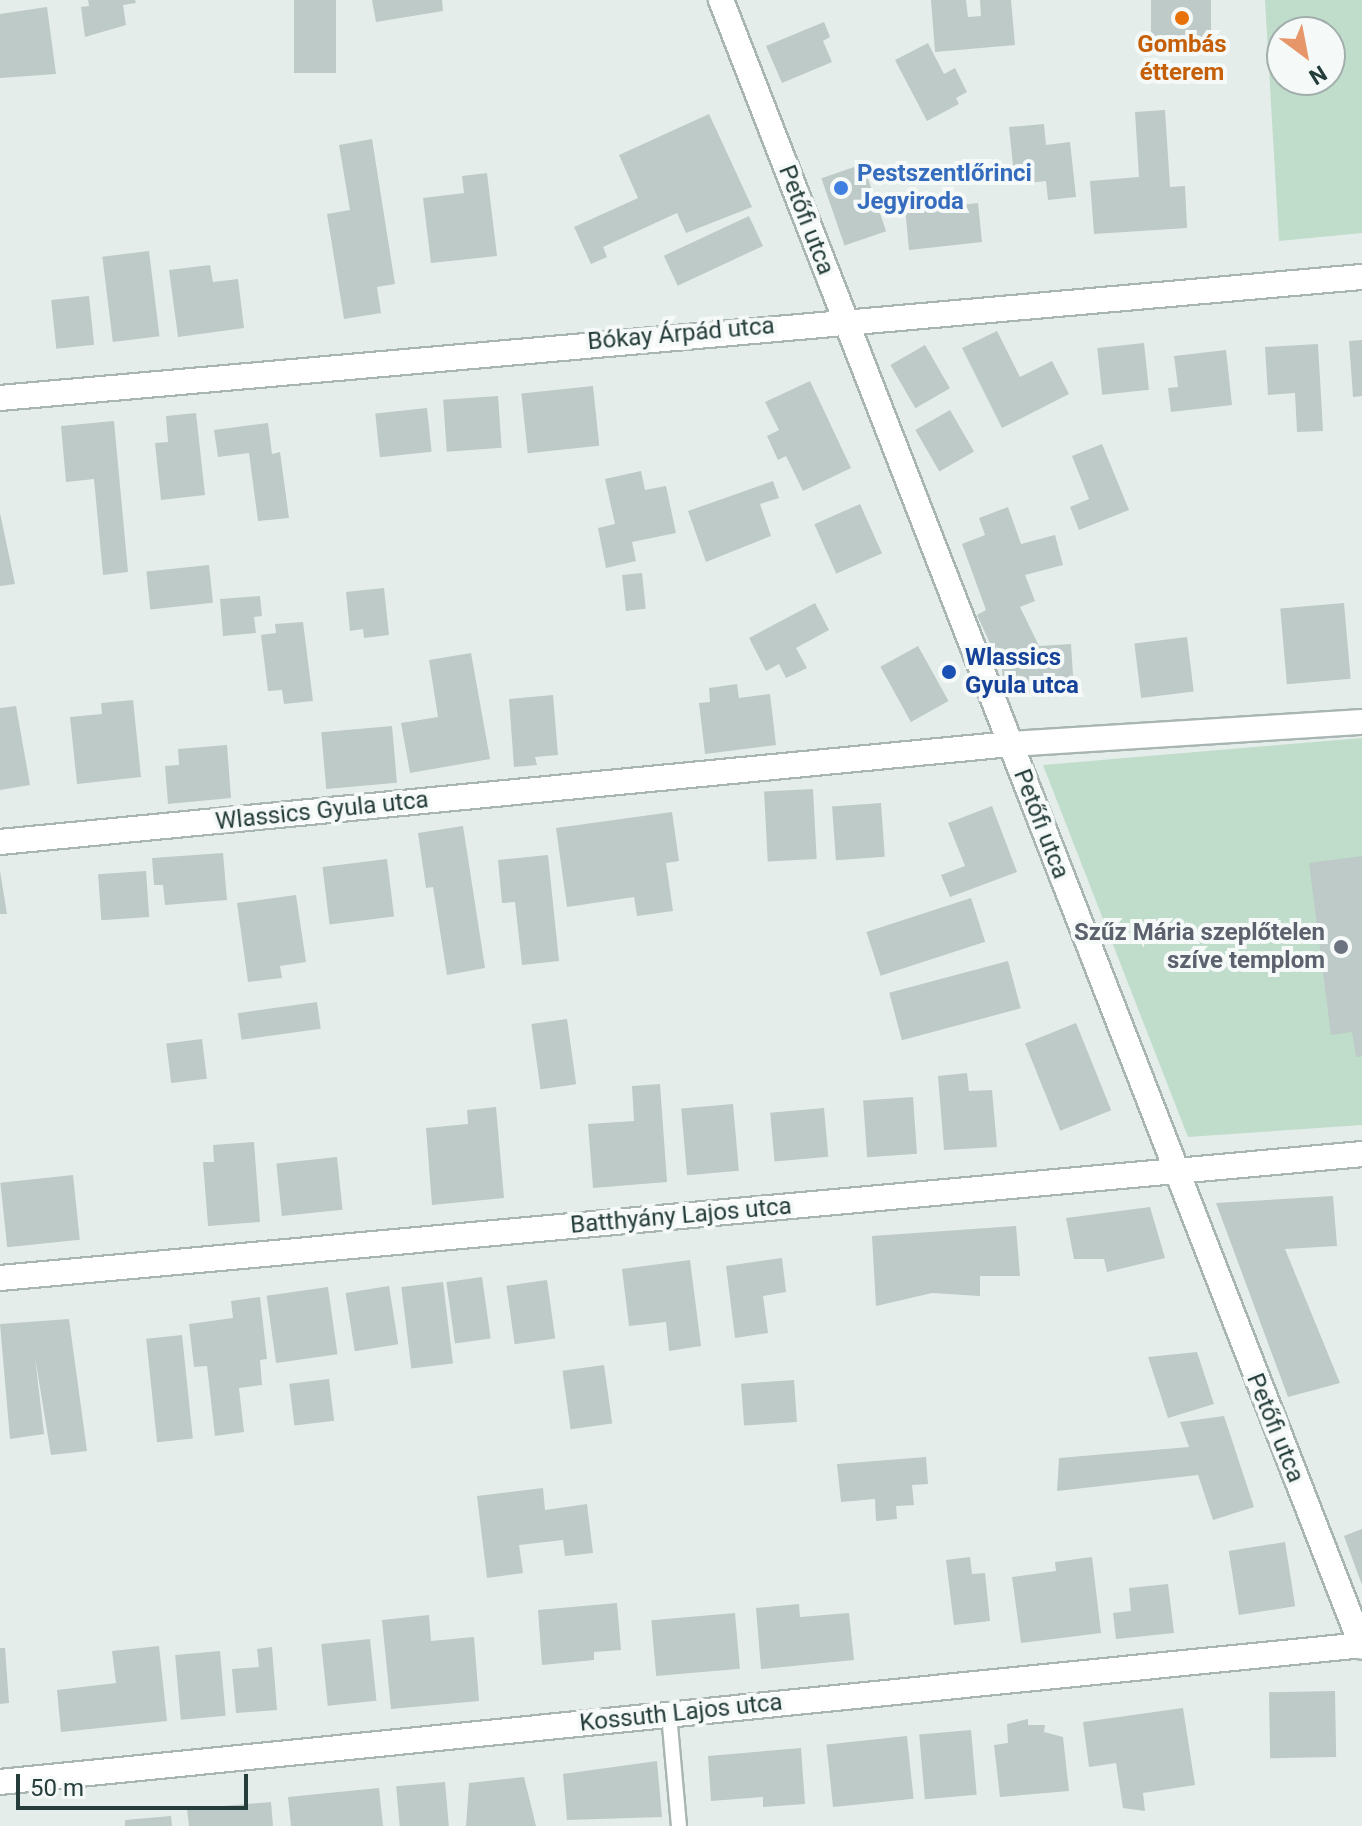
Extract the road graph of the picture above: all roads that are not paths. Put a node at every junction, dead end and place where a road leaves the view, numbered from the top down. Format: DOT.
graph roads {
  1 [pos="721,0"];
  2 [pos="1362,277"];
  3 [pos="845,319"];
  4 [pos="0,398"];
  5 [pos="1362,722"];
  6 [pos="1011,744"];
  7 [pos="0,842"];
  8 [pos="1362,1154"];
  9 [pos="1173,1172"];
  10 [pos="0,1278"];
  11 [pos="1362,1645"];
  12 [pos="669,1714"];
  13 [pos="0,1782"];
  14 [pos="679,1826"];
  1 -- 3 [label="street, Petőfi utca"];
  2 -- 3 [label="street, Bókay Árpád utca"];
  3 -- 4 [label="street, Bókay Árpád utca"];
  3 -- 6 [label="street, Petőfi utca"];
  5 -- 6 [label="street, Wlassics Gyula utca"];
  6 -- 7 [label="street, Wlassics Gyula utca"];
  6 -- 9 [label="street, Petőfi utca"];
  8 -- 9 [label="street, Batthyány Lajos utca"];
  9 -- 10 [label="street, Batthyány Lajos utca"];
  9 -- 11 [label="street, Petőfi utca"];
  11 -- 12 [label="street, Kossuth Lajos utca"];
  12 -- 13 [label="street, Kossuth Lajos utca"];
  12 -- 14 [label="lane"];
}
